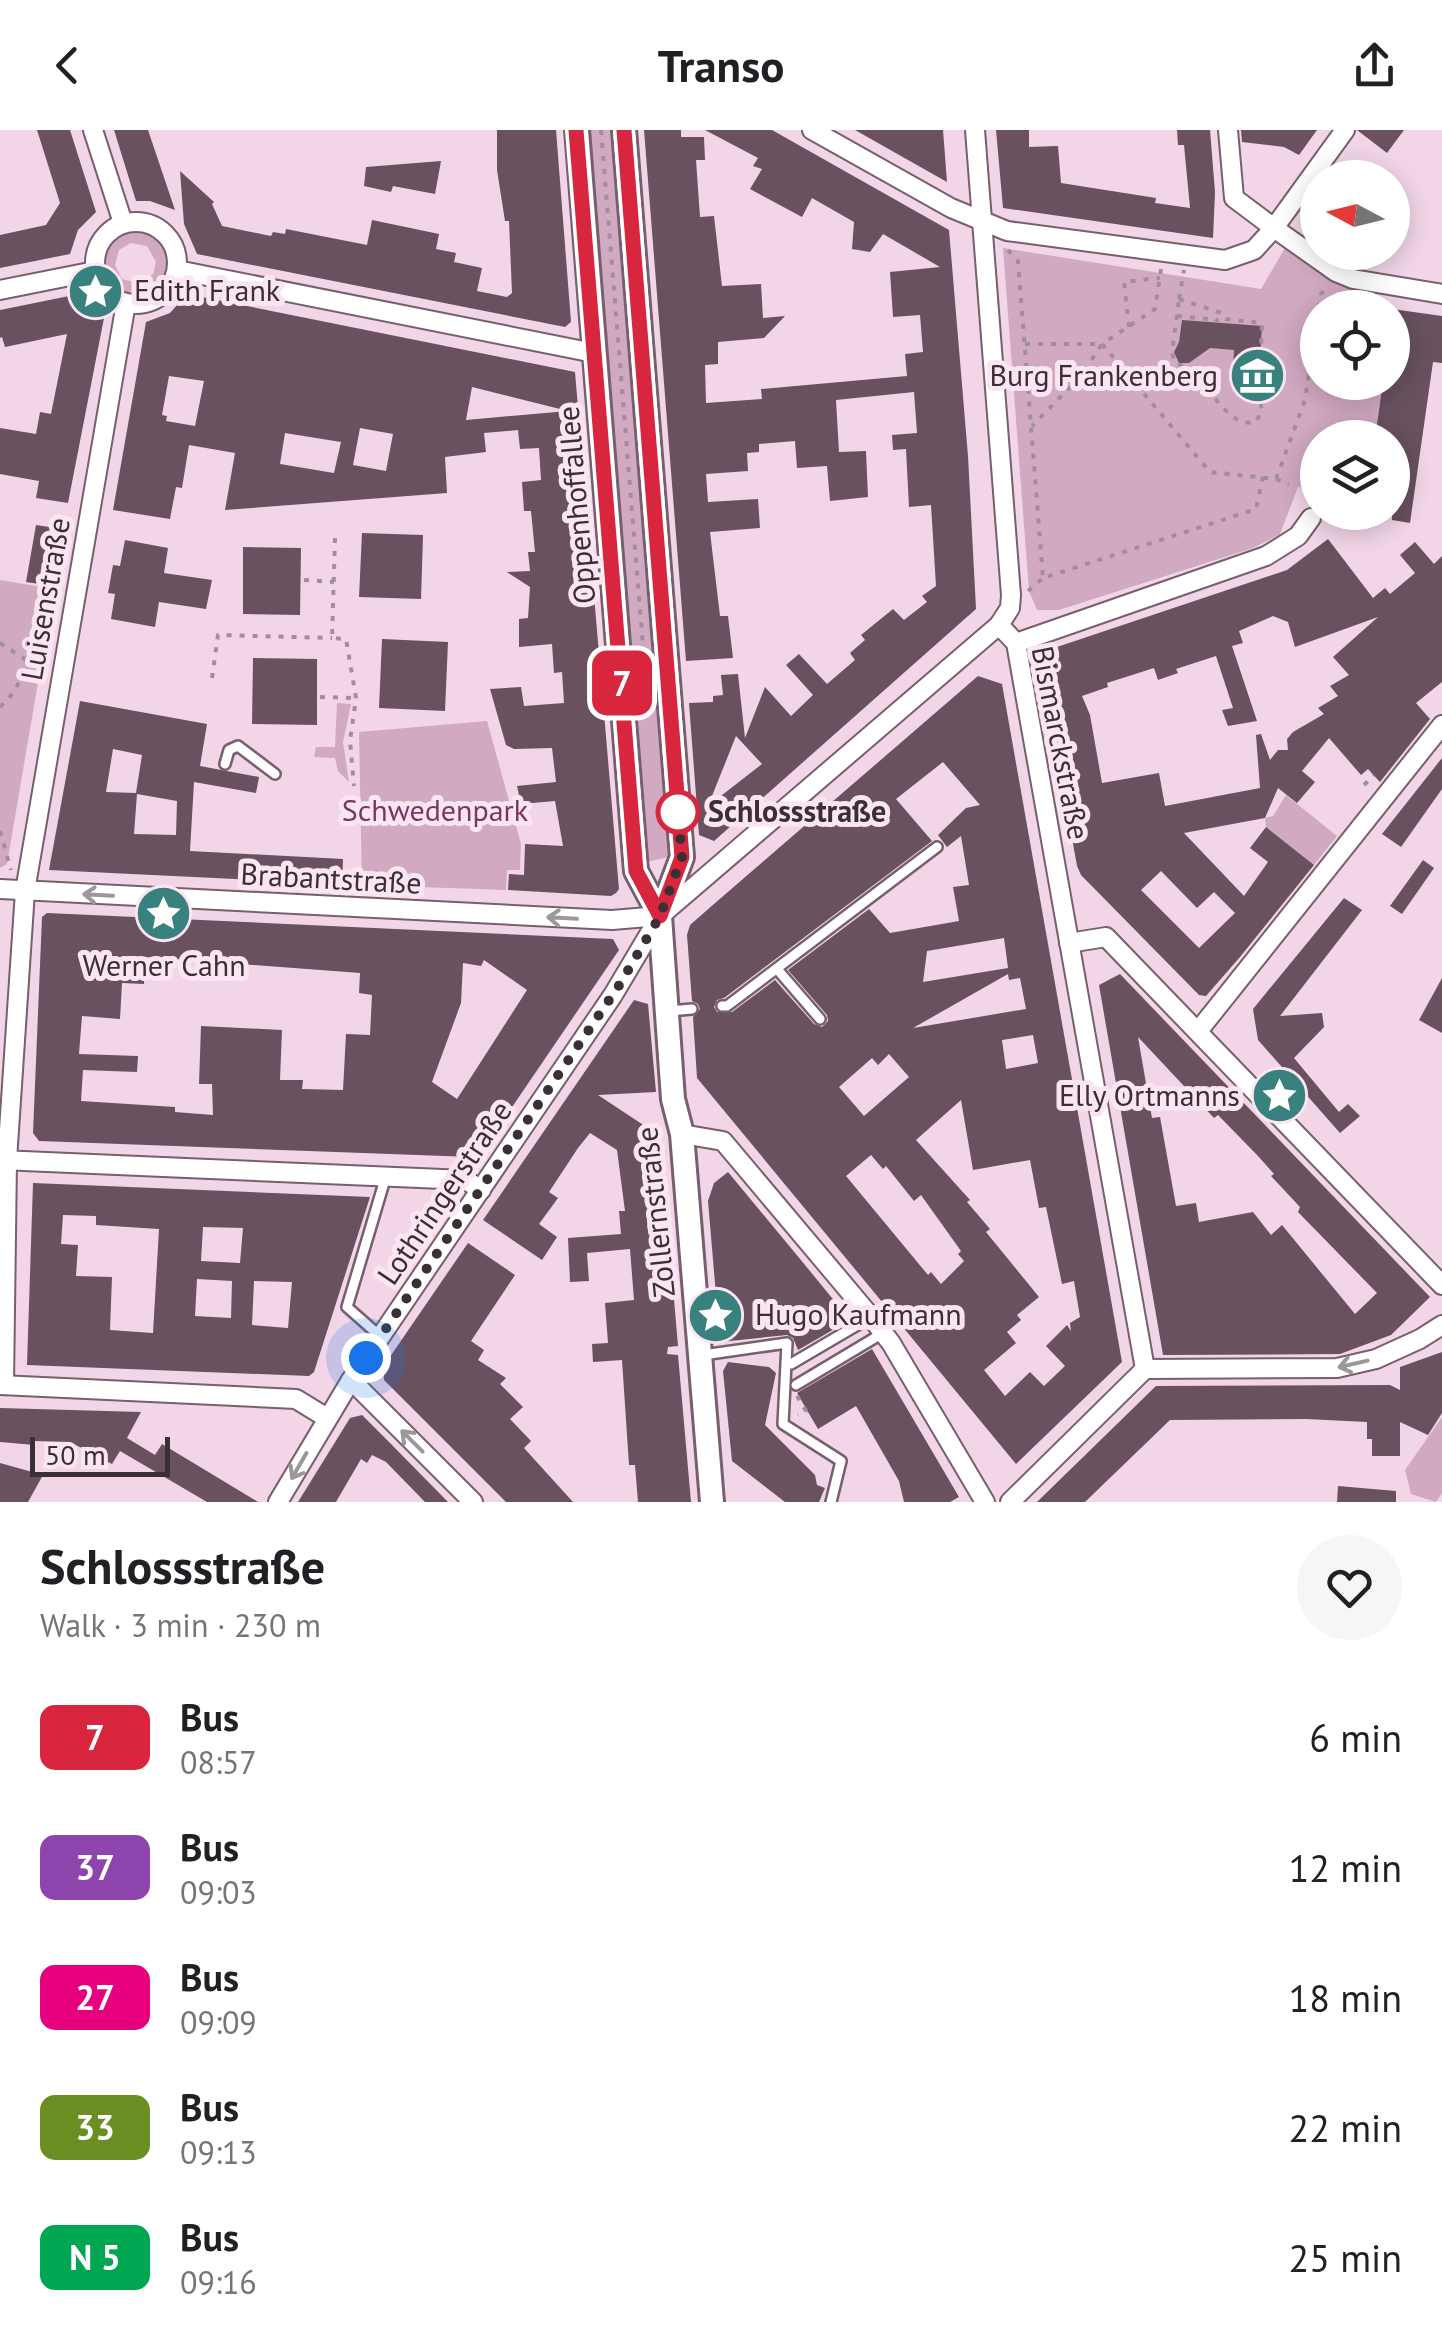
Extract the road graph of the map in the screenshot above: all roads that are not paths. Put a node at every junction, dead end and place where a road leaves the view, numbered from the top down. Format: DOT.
graph roads {
  1 [pos="93,130"];
  2 [pos="576,130"];
  3 [pos="624,130"];
  4 [pos="812,130"];
  5 [pos="975,130"];
  6 [pos="1228,130"];
  7 [pos="1344,130"];
  8 [pos="982,222"];
  9 [pos="123,223"];
  10 [pos="1274,228"];
  11 [pos="177,270"];
  12 [pos="95,271"];
  13 [pos="0,290"];
  14 [pos="1442,294"];
  15 [pos="126,303"];
  16 [pos="594,352"];
  17 [pos="1302,530"];
  18 [pos="999,625"];
  19 [pos="1016,643"];
  20 [pos="1442,725"];
  21 [pos="224,764"];
  22 [pos="275,774"];
  23 [pos="937,848"];
  24 [pos="0,890"];
  25 [pos="25,891"];
  26 [pos="660,916"];
  27 [pos="1068,943"];
  28 [pos="777,969"];
  29 [pos="722,1006"];
  30 [pos="692,1009"];
  31 [pos="667,1012"];
  32 [pos="820,1019"];
  33 [pos="1199,1030"];
  34 [pos="682,1134"];
  35 [pos="4,1160"];
  36 [pos="386,1176"];
  37 [pos="480,1190"];
  38 [pos="1442,1285"];
  39 [pos="877,1325"];
  40 [pos="1442,1325"];
  41 [pos="381,1337"];
  42 [pos="700,1355"];
  43 [pos="791,1364"];
  44 [pos="1146,1369"];
  45 [pos="351,1380"];
  46 [pos="2,1385"];
  47 [pos="796,1385"];
  48 [pos="327,1418"];
  49 [pos="278,1502"];
  50 [pos="473,1502"];
  51 [pos="712,1502"];
  52 [pos="831,1502"];
  53 [pos="985,1502"];
  54 [pos="1010,1502"];
  1 -- 9 [label="street"];
  2 -- 16 [label="street, Oppenhoffallee"];
  3 -- 26 [label="street"];
  4 -- 8 [label="street"];
  5 -- 8 [label="street, Bismarckstraße"];
  6 -- 10 [label="street"];
  7 -- 10 [label="street"];
  8 -- 10 [label="street"];
  8 -- 18 [label="street, Bismarckstraße"];
  9 -- 11 [label="street"];
  9 -- 12 [label="street"];
  10 -- 14 [label="street"];
  11 -- 15 [label="street"];
  11 -- 16 [label="street"];
  12 -- 13 [label="street"];
  12 -- 15 [label="street"];
  15 -- 25 [label="street, Luisenstraße"];
  16 -- 26 [label="street, Oppenhoffallee"];
  17 -- 19 [label="street"];
  18 -- 19 [label="street, Bismarckstraße"];
  18 -- 26 [label="street"];
  19 -- 27 [label="street, Bismarckstraße"];
  20 -- 33 [label="street"];
  21 -- 22 [label="lane"];
  23 -- 28 [label="lane"];
  24 -- 25 [label="street, Brabantstraße"];
  26 -- 25 [label="street, Brabantstraße, one-way"];
  25 -- 35 [label="street, Luisenstraße"];
  26 -- 31 [label="street, Zollernstraße"];
  26 -- 37 [label="street, Lothringerstraße"];
  27 -- 33 [label="street"];
  27 -- 44 [label="street, Bismarckstraße"];
  28 -- 29 [label="lane"];
  28 -- 32 [label="lane"];
  30 -- 31 [label="lane"];
  31 -- 34 [label="street, Zollernstraße"];
  33 -- 38 [label="street"];
  34 -- 39 [label="street"];
  34 -- 42 [label="street, Zollernstraße"];
  35 -- 36 [label="street"];
  35 -- 46 [label="street, Luisenstraße"];
  36 -- 37 [label="street"];
  36 -- 41 [label="lane"];
  37 -- 41 [label="street, Lothringerstraße"];
  39 -- 43 [label="lane"];
  39 -- 47 [label="lane"];
  39 -- 53 [label="street"];
  40 -- 44 [label="street, one-way"];
  41 -- 45 [label="street, Lothringerstraße"];
  42 -- 51 [label="street, Zollernstraße"];
  42 -- 52 [label="lane"];
  44 -- 54 [label="street"];
  45 -- 48 [label="street, Lothringerstraße"];
  50 -- 45 [label="street, one-way"];
  46 -- 48 [label="street"];
  48 -- 49 [label="street, Lothringerstraße, one-way"];
}
